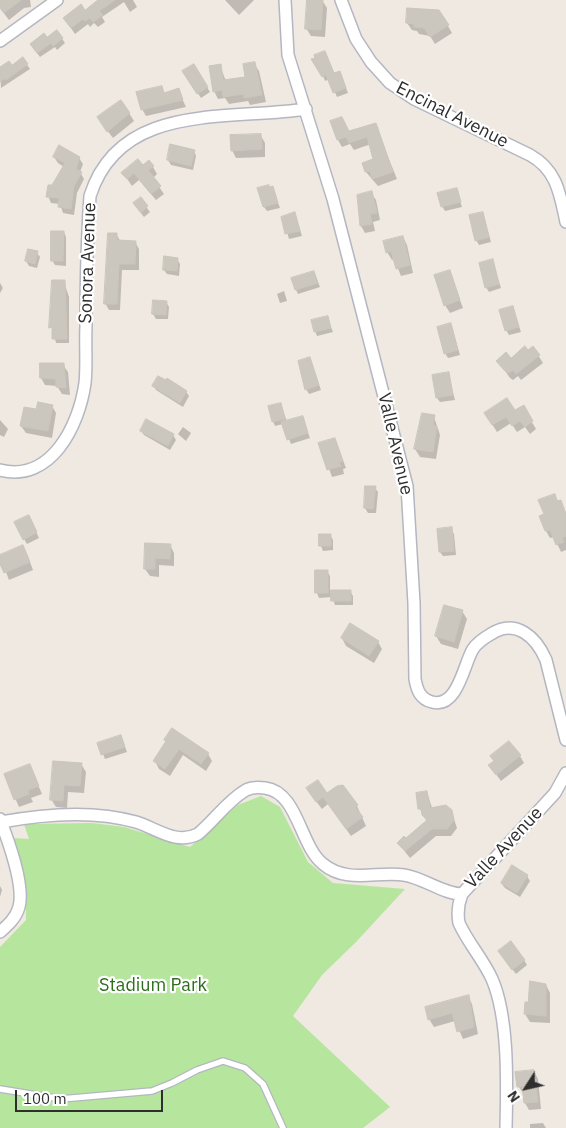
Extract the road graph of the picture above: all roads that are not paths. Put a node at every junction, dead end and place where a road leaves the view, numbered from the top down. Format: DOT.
graph roads {
  1 [pos="57,0"];
  2 [pos="285,0"];
  3 [pos="341,0"];
  4 [pos="0,41"];
  5 [pos="306,109"];
  6 [pos="566,222"];
  7 [pos="0,470"];
  8 [pos="566,740"];
  9 [pos="566,773"];
  10 [pos="1,820"];
  11 [pos="462,894"];
  12 [pos="0,932"];
  13 [pos="0,1089"];
  14 [pos="283,1128"];
  15 [pos="506,1128"];
  1 -- 4 [label="street"];
  2 -- 5 [label="street, Valle Avenue"];
  3 -- 6 [label="street, Encinal Avenue"];
  5 -- 7 [label="street, Sonora Avenue"];
  5 -- 8 [label="street, Valle Avenue"];
  9 -- 11 [label="street, Valle Avenue"];
  10 -- 11 [label="street"];
  10 -- 12 [label="street"];
  11 -- 15 [label="street, Valle Avenue"];
  13 -- 14 [label="lane"];
}
